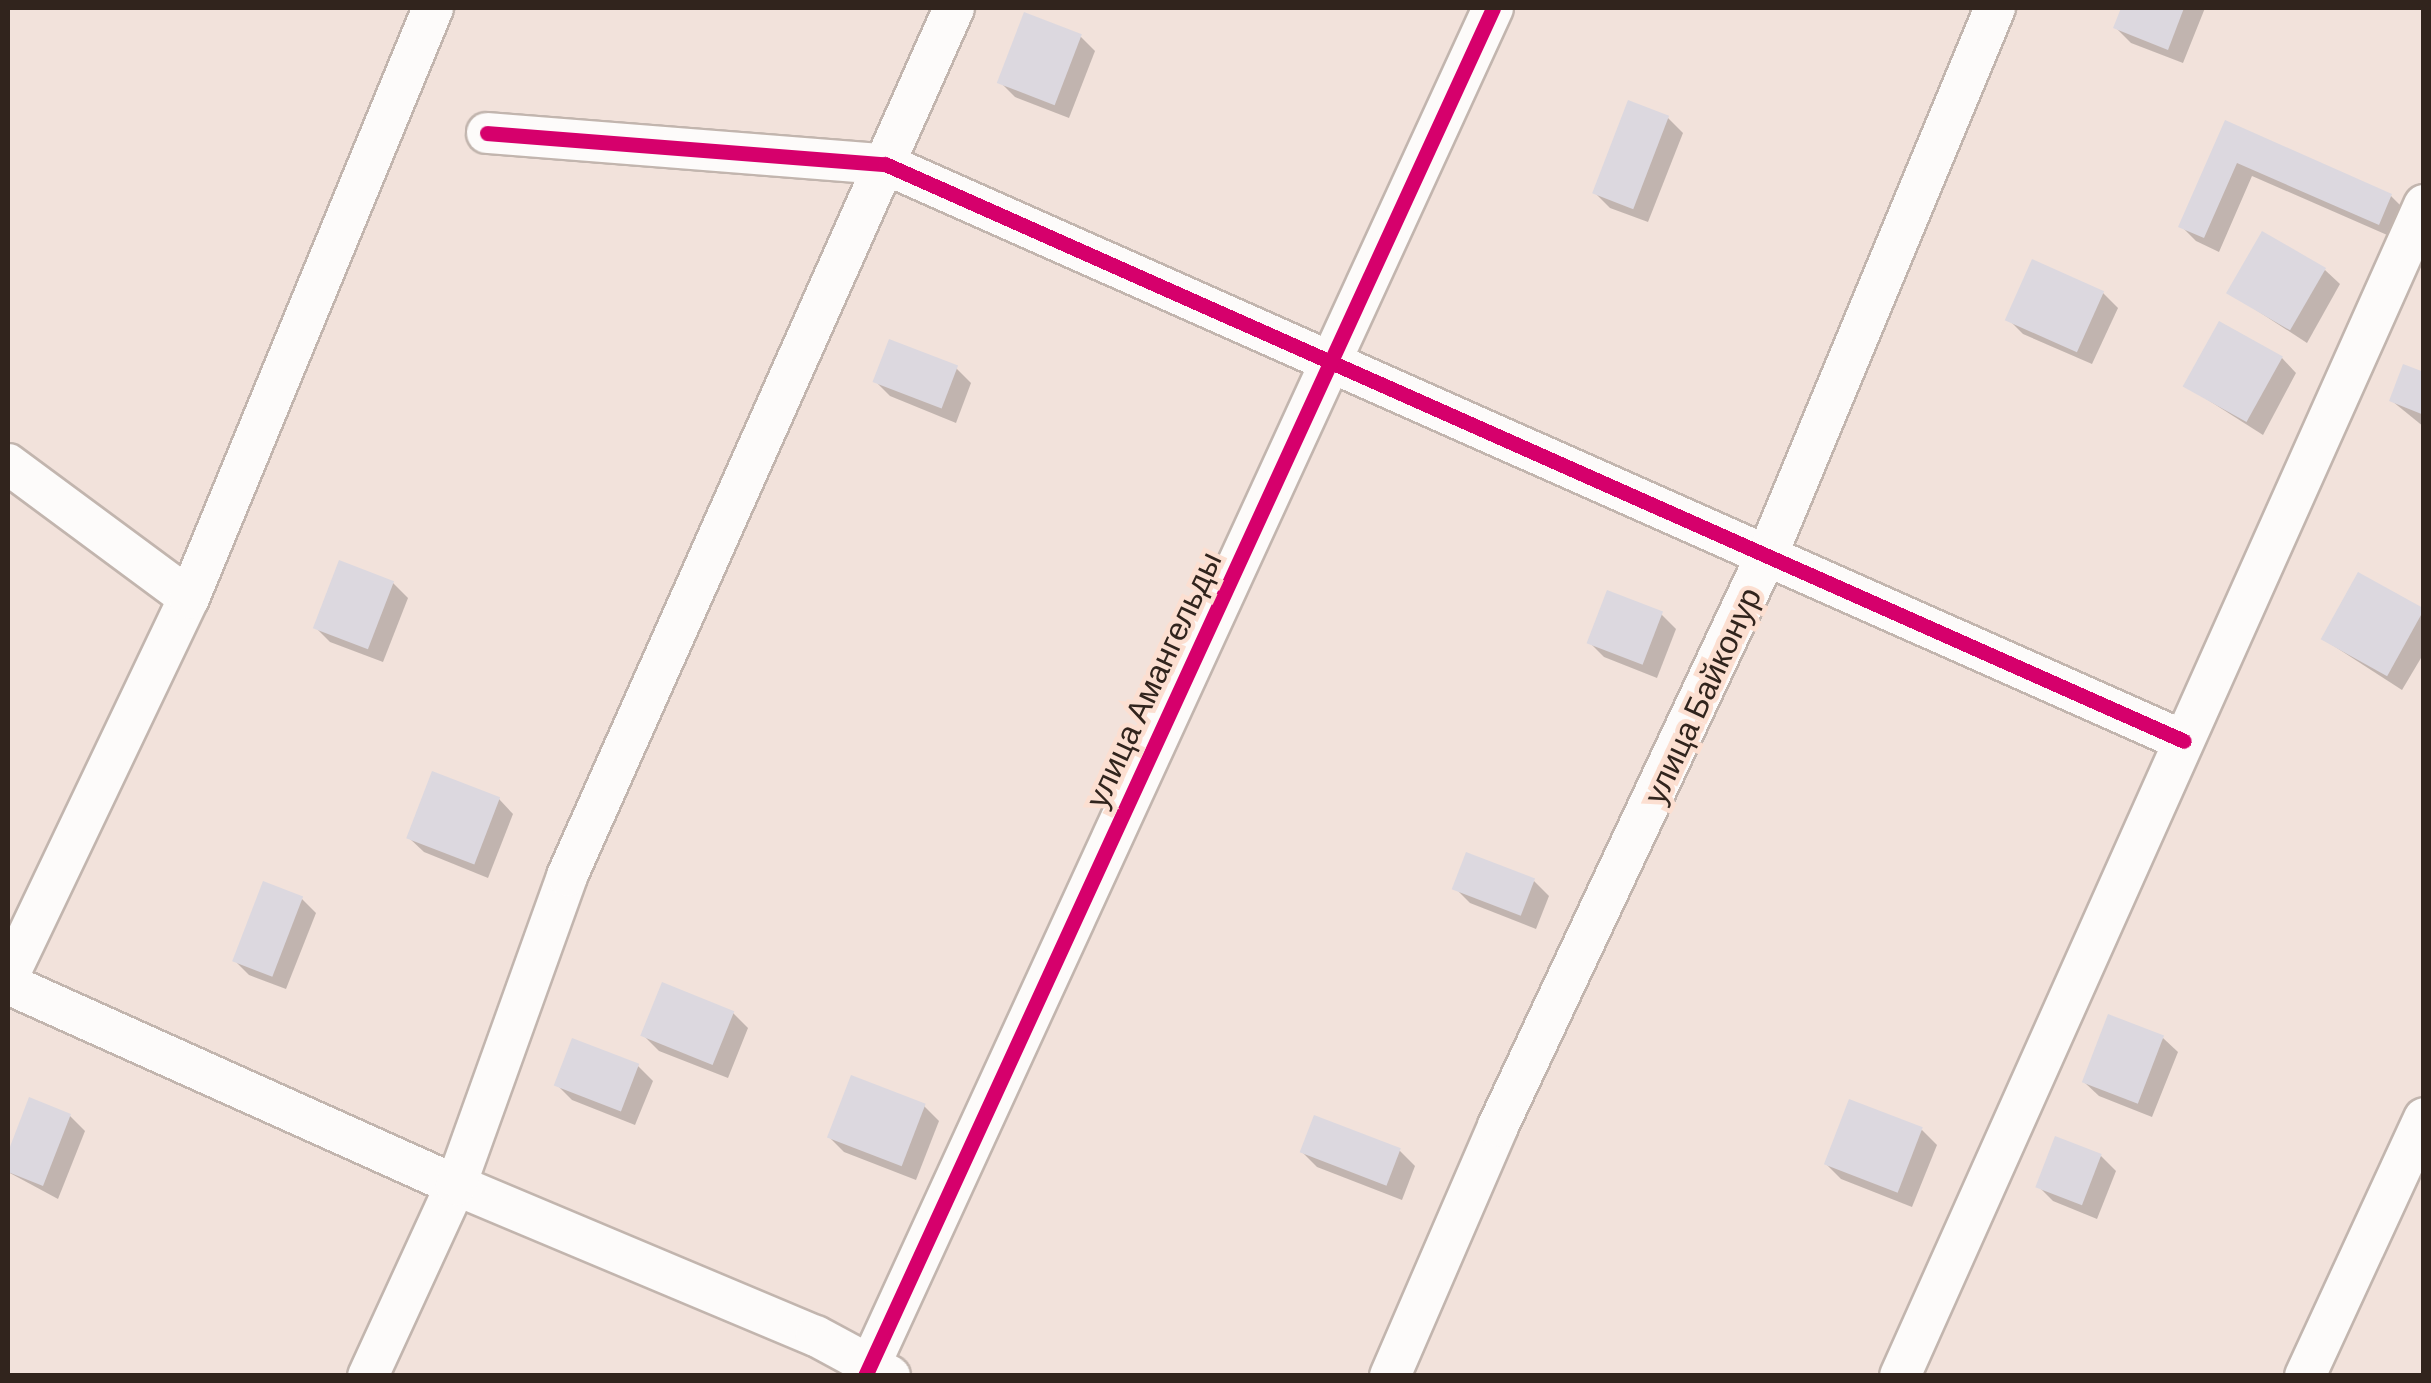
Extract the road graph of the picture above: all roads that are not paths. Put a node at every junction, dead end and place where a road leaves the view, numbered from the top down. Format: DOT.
graph roads {
  1 [pos="434,8"];
  2 [pos="954,8"];
  3 [pos="1493,8"];
  4 [pos="1995,8"];
  5 [pos="487,133"];
  6 [pos="884,164"];
  7 [pos="2424,205"];
  8 [pos="1328,361"];
  9 [pos="8,464"];
  10 [pos="1766,556"];
  11 [pos="189,598"];
  12 [pos="2184,741"];
  13 [pos="8,981"];
  14 [pos="2424,1118"];
  15 [pos="456,1185"];
  16 [pos="875,1372"];
  17 [pos="368,1376"];
  18 [pos="1390,1376"];
  19 [pos="1900,1376"];
  20 [pos="2305,1376"];
  1 -- 11 [label="street"];
  2 -- 6 [label="street"];
  3 -- 8 [label="street, улица Амангельды"];
  4 -- 10 [label="street, улица Байконур"];
  5 -- 6 [label="street"];
  6 -- 8 [label="street"];
  6 -- 15 [label="street"];
  7 -- 12 [label="street"];
  8 -- 10 [label="street"];
  8 -- 16 [label="street, улица Амангельды"];
  9 -- 11 [label="street"];
  10 -- 12 [label="street"];
  10 -- 18 [label="street, улица Байконур"];
  11 -- 13 [label="street"];
  12 -- 19 [label="street"];
  13 -- 15 [label="street"];
  14 -- 20 [label="street"];
  15 -- 16 [label="street"];
  15 -- 17 [label="street"];
}
